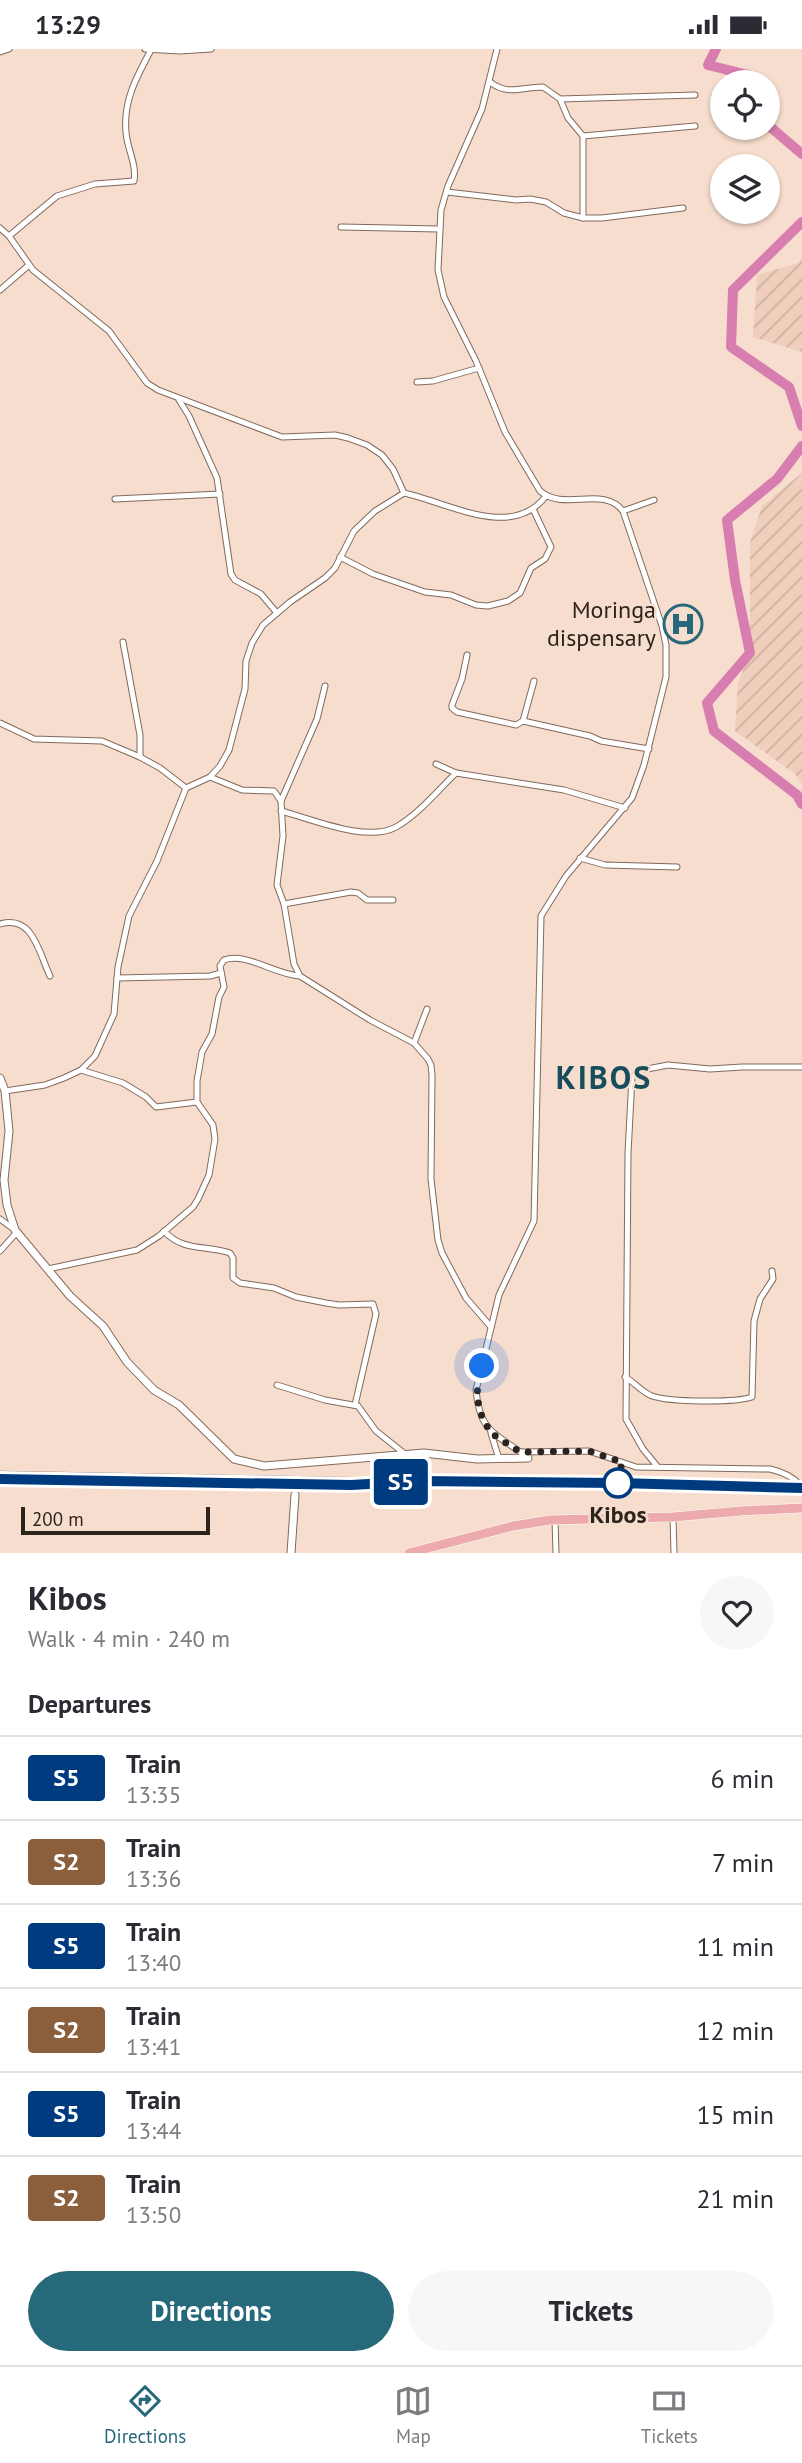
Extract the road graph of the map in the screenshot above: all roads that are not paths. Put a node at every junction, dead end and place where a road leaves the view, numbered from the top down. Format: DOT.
graph roads {
  1 [pos="9,49"];
  2 [pos="145,49"];
  3 [pos="211,49"];
  4 [pos="497,49"];
  5 [pos="151,50"];
  6 [pos="0,52"];
  7 [pos="490,82"];
  8 [pos="695,95"];
  9 [pos="561,99"];
  10 [pos="695,126"];
  11 [pos="583,135"];
  12 [pos="447,192"];
  13 [pos="683,208"];
  14 [pos="583,218"];
  15 [pos="341,227"];
  16 [pos="0,228"];
  17 [pos="439,229"];
  18 [pos="9,236"];
  19 [pos="29,265"];
  20 [pos="0,290"];
  21 [pos="479,369"];
  22 [pos="416,382"];
  23 [pos="179,400"];
  24 [pos="404,493"];
  25 [pos="220,494"];
  26 [pos="546,496"];
  27 [pos="115,499"];
  28 [pos="654,500"];
  29 [pos="533,509"];
  30 [pos="624,511"];
  31 [pos="340,557"];
  32 [pos="277,613"];
  33 [pos="123,642"];
  34 [pos="467,655"];
  35 [pos="534,681"];
  36 [pos="325,686"];
  37 [pos="523,721"];
  38 [pos="0,723"];
  39 [pos="649,749"];
  40 [pos="140,757"];
  41 [pos="436,764"];
  42 [pos="456,773"];
  43 [pos="210,777"];
  44 [pos="186,788"];
  45 [pos="281,801"];
  46 [pos="625,808"];
  47 [pos="281,811"];
  48 [pos="580,858"];
  49 [pos="677,867"];
  50 [pos="393,900"];
  51 [pos="284,904"];
  52 [pos="0,924"];
  53 [pos="221,973"];
  54 [pos="50,976"];
  55 [pos="300,976"];
  56 [pos="117,978"];
  57 [pos="427,1009"];
  58 [pos="414,1043"];
  59 [pos="802,1067"];
  60 [pos="81,1070"];
  61 [pos="0,1078"];
  62 [pos="5,1091"];
  63 [pos="197,1102"];
  64 [pos="0,1219"];
  65 [pos="16,1231"];
  66 [pos="164,1231"];
  67 [pos="0,1251"];
  68 [pos="48,1269"];
  69 [pos="772,1271"];
  70 [pos="491,1327"];
  71 [pos="625,1377"];
  72 [pos="277,1385"];
  73 [pos="355,1405"];
  74 [pos="491,1433"];
  75 [pos="520,1452"];
  76 [pos="405,1454"];
  77 [pos="528,1458"];
  78 [pos="499,1459"];
  79 [pos="657,1466"];
  80 [pos="802,1488"];
  81 [pos="295,1495"];
  82 [pos="802,1508"];
  83 [pos="673,1517"];
  84 [pos="555,1520"];
  85 [pos="291,1553"];
  86 [pos="409,1553"];
  87 [pos="556,1553"];
  88 [pos="674,1553"];
  1 -- 6 [label="street"];
  2 -- 5 [label="street"];
  3 -- 5 [label="street"];
  4 -- 7 [label="street"];
  5 -- 18 [label="street"];
  7 -- 9 [label="street"];
  7 -- 12 [label="street"];
  8 -- 9 [label="street"];
  9 -- 11 [label="street"];
  10 -- 11 [label="street"];
  11 -- 14 [label="street"];
  12 -- 14 [label="street"];
  12 -- 17 [label="street"];
  13 -- 14 [label="street"];
  15 -- 17 [label="street"];
  16 -- 18 [label="street"];
  17 -- 21 [label="street"];
  18 -- 19 [label="street"];
  19 -- 20 [label="street"];
  19 -- 23 [label="street"];
  21 -- 22 [label="street"];
  21 -- 26 [label="street"];
  23 -- 24 [label="street"];
  23 -- 25 [label="street"];
  24 -- 29 [label="street"];
  24 -- 31 [label="street"];
  25 -- 27 [label="street"];
  25 -- 32 [label="street"];
  26 -- 29 [label="street"];
  26 -- 30 [label="street"];
  28 -- 30 [label="street"];
  29 -- 31 [label="street"];
  30 -- 39 [label="street"];
  31 -- 32 [label="street"];
  32 -- 43 [label="street"];
  33 -- 40 [label="street"];
  34 -- 37 [label="street"];
  35 -- 37 [label="street"];
  36 -- 45 [label="street"];
  37 -- 39 [label="street"];
  38 -- 40 [label="street"];
  39 -- 46 [label="street"];
  40 -- 44 [label="street"];
  41 -- 42 [label="street"];
  42 -- 46 [label="street"];
  42 -- 47 [label="street"];
  43 -- 44 [label="street"];
  43 -- 45 [label="street"];
  44 -- 56 [label="street"];
  45 -- 47 [label="street"];
  46 -- 48 [label="street"];
  47 -- 51 [label="street"];
  48 -- 49 [label="street"];
  48 -- 70 [label="street"];
  50 -- 51 [label="street"];
  51 -- 55 [label="street"];
  52 -- 54 [label="street"];
  53 -- 55 [label="street"];
  53 -- 56 [label="street"];
  53 -- 63 [label="street"];
  55 -- 58 [label="street"];
  56 -- 60 [label="street"];
  57 -- 58 [label="street"];
  58 -- 70 [label="street"];
  59 -- 71 [label="street"];
  60 -- 62 [label="street"];
  60 -- 63 [label="street"];
  61 -- 62 [label="street"];
  62 -- 65 [label="street"];
  63 -- 66 [label="street"];
  64 -- 65 [label="street"];
  65 -- 67 [label="street"];
  65 -- 68 [label="street"];
  66 -- 68 [label="street"];
  66 -- 73 [label="street"];
  68 -- 76 [label="street"];
  69 -- 71 [label="street"];
  70 -- 74 [label="street"];
  71 -- 79 [label="street"];
  72 -- 73 [label="street"];
  73 -- 76 [label="street"];
  74 -- 75 [label="street"];
  74 -- 78 [label="street"];
  75 -- 77 [label="street"];
  75 -- 79 [label="street"];
  76 -- 78 [label="street"];
  77 -- 78 [label="street"];
  79 -- 80 [label="street"];
  81 -- 85 [label="street"];
  82 -- 83 [label="main road"];
  83 -- 84 [label="main road"];
  83 -- 88 [label="street"];
  84 -- 86 [label="main road"];
  84 -- 87 [label="street"];
}
